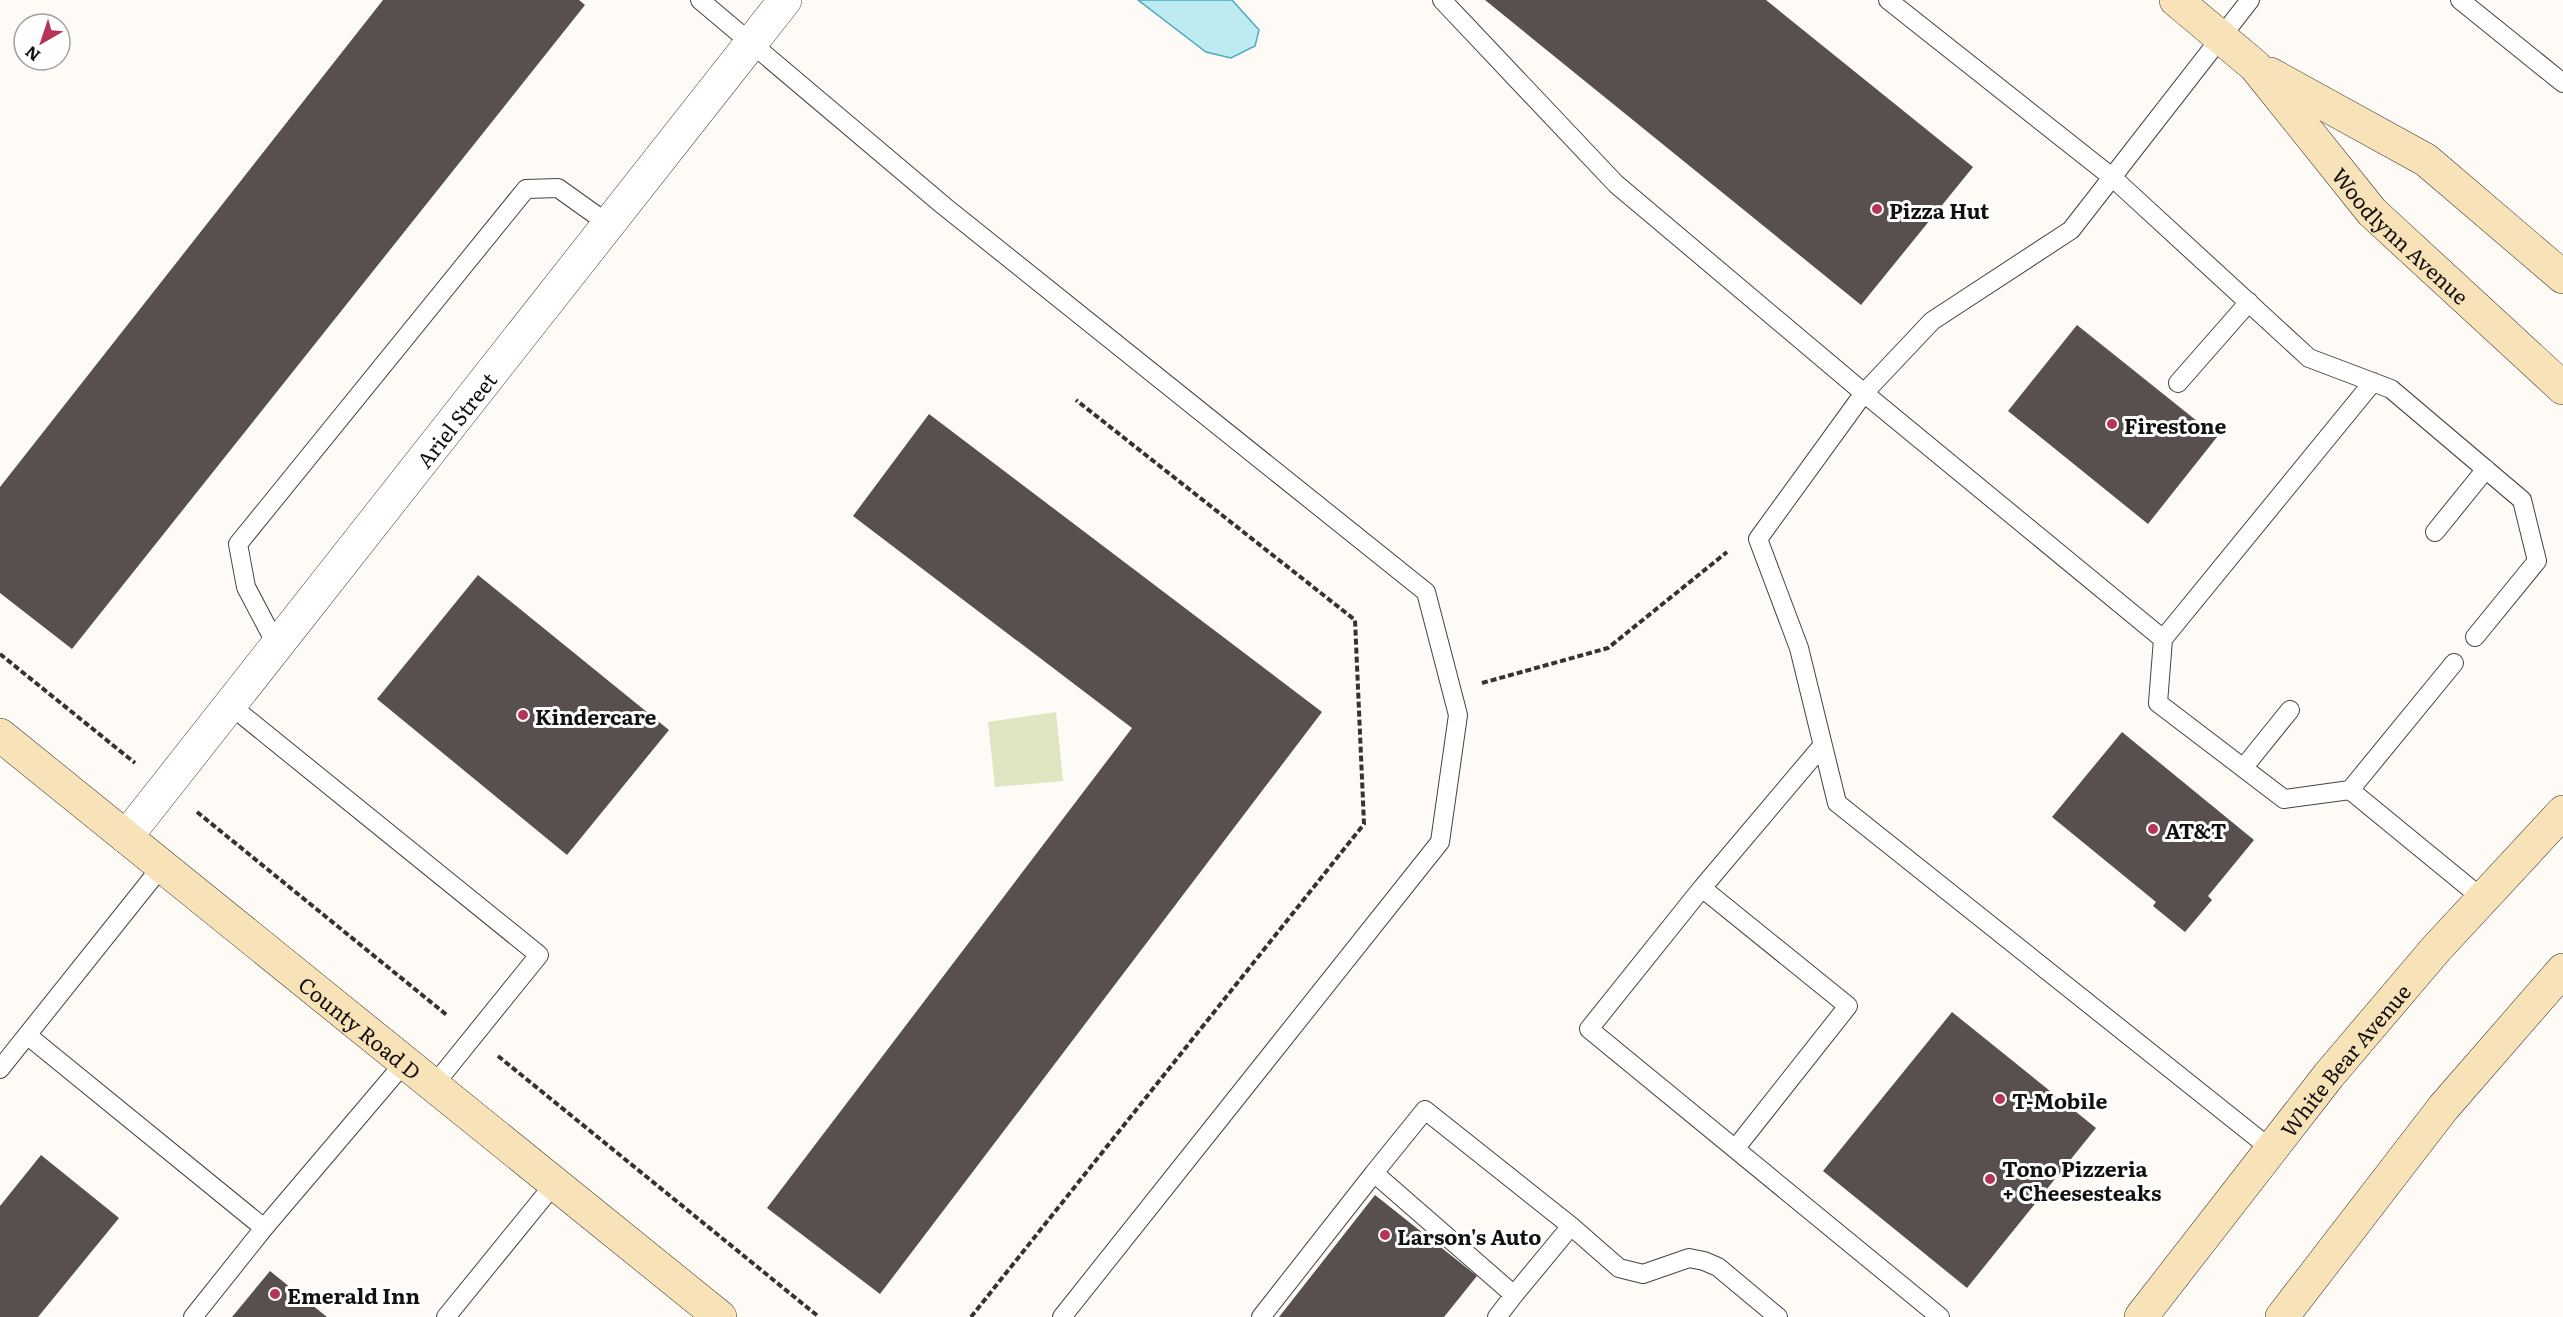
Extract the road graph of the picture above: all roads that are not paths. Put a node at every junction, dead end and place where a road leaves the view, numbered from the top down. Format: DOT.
graph roads {
  1 [pos="700,0"];
  2 [pos="785,0"];
  3 [pos="1442,0"];
  4 [pos="1888,0"];
  5 [pos="2176,0"];
  6 [pos="2250,0"];
  7 [pos="2460,0"];
  8 [pos="2222,37"];
  9 [pos="752,42"];
  10 [pos="2255,66"];
  11 [pos="2563,83"];
  12 [pos="2113,178"];
  13 [pos="607,223"];
  14 [pos="2563,277"];
  15 [pos="2249,302"];
  16 [pos="2373,382"];
  17 [pos="2178,383"];
  18 [pos="2563,388"];
  19 [pos="1864,393"];
  20 [pos="2486,470"];
  21 [pos="2435,532"];
  22 [pos="2475,637"];
  23 [pos="2163,639"];
  24 [pos="277,646"];
  25 [pos="2454,663"];
  26 [pos="230,705"];
  27 [pos="2290,710"];
  28 [pos="0,735"];
  29 [pos="1822,746"];
  30 [pos="2244,767"];
  31 [pos="2350,790"];
  32 [pos="2563,812"];
  33 [pos="126,837"];
  34 [pos="162,866"];
  35 [pos="1702,888"];
  36 [pos="2483,899"];
  37 [pos="2563,970"];
  38 [pos="27,1035"];
  39 [pos="405,1062"];
  40 [pos="0,1069"];
  41 [pos="434,1085"];
  42 [pos="1735,1149"];
  43 [pos="2271,1149"];
  44 [pos="1374,1173"];
  45 [pos="555,1183"];
  46 [pos="1571,1226"];
  47 [pos="264,1228"];
  48 [pos="1514,1295"];
  49 [pos="193,1317"];
  50 [pos="446,1317"];
  51 [pos="720,1317"];
  52 [pos="1062,1317"];
  53 [pos="1261,1317"];
  54 [pos="1497,1317"];
  55 [pos="1778,1317"];
  56 [pos="1940,1317"];
  57 [pos="2140,1317"];
  58 [pos="2282,1317"];
  1 -- 9 [label="lane"];
  2 -- 9 [label="street, Ariel Street"];
  3 -- 19 [label="lane"];
  4 -- 12 [label="lane"];
  5 -- 8 [label="street, Woodlynn Avenue"];
  6 -- 8 [label="lane"];
  7 -- 11 [label="lane"];
  8 -- 10 [label="street, Woodlynn Avenue"];
  8 -- 12 [label="lane"];
  9 -- 13 [label="street, Ariel Street"];
  9 -- 52 [label="lane"];
  10 -- 14 [label="street, Woodlynn Avenue"];
  10 -- 18 [label="street, Woodlynn Avenue"];
  12 -- 15 [label="lane"];
  12 -- 19 [label="lane"];
  13 -- 24 [label="street, Ariel Street"];
  13 -- 24 [label="lane"];
  15 -- 16 [label="lane"];
  15 -- 17 [label="lane"];
  16 -- 20 [label="lane"];
  16 -- 23 [label="lane"];
  19 -- 23 [label="lane"];
  19 -- 29 [label="lane"];
  20 -- 21 [label="lane"];
  20 -- 22 [label="lane"];
  23 -- 30 [label="lane"];
  24 -- 26 [label="street, Ariel Street"];
  25 -- 31 [label="lane"];
  26 -- 33 [label="street, Ariel Street"];
  26 -- 41 [label="lane"];
  27 -- 30 [label="lane"];
  28 -- 33 [label="street, County Road D"];
  29 -- 35 [label="lane"];
  29 -- 43 [label="lane"];
  30 -- 31 [label="lane"];
  31 -- 36 [label="lane"];
  32 -- 36 [label="street, White Bear Avenue"];
  33 -- 34 [label="street, County Road D"];
  34 -- 38 [label="lane"];
  34 -- 39 [label="street, County Road D"];
  35 -- 42 [label="lane"];
  35 -- 42 [label="lane"];
  36 -- 43 [label="street, White Bear Avenue"];
  37 -- 58 [label="street"];
  38 -- 40 [label="lane"];
  38 -- 47 [label="lane"];
  39 -- 41 [label="street, County Road D"];
  39 -- 47 [label="lane"];
  41 -- 45 [label="street, County Road D"];
  42 -- 56 [label="lane"];
  43 -- 57 [label="street, White Bear Avenue"];
  44 -- 46 [label="lane"];
  44 -- 48 [label="lane"];
  44 -- 53 [label="lane"];
  45 -- 50 [label="lane"];
  45 -- 51 [label="street, County Road D"];
  46 -- 48 [label="lane"];
  46 -- 55 [label="lane"];
  47 -- 49 [label="lane"];
  48 -- 54 [label="lane"];
}
